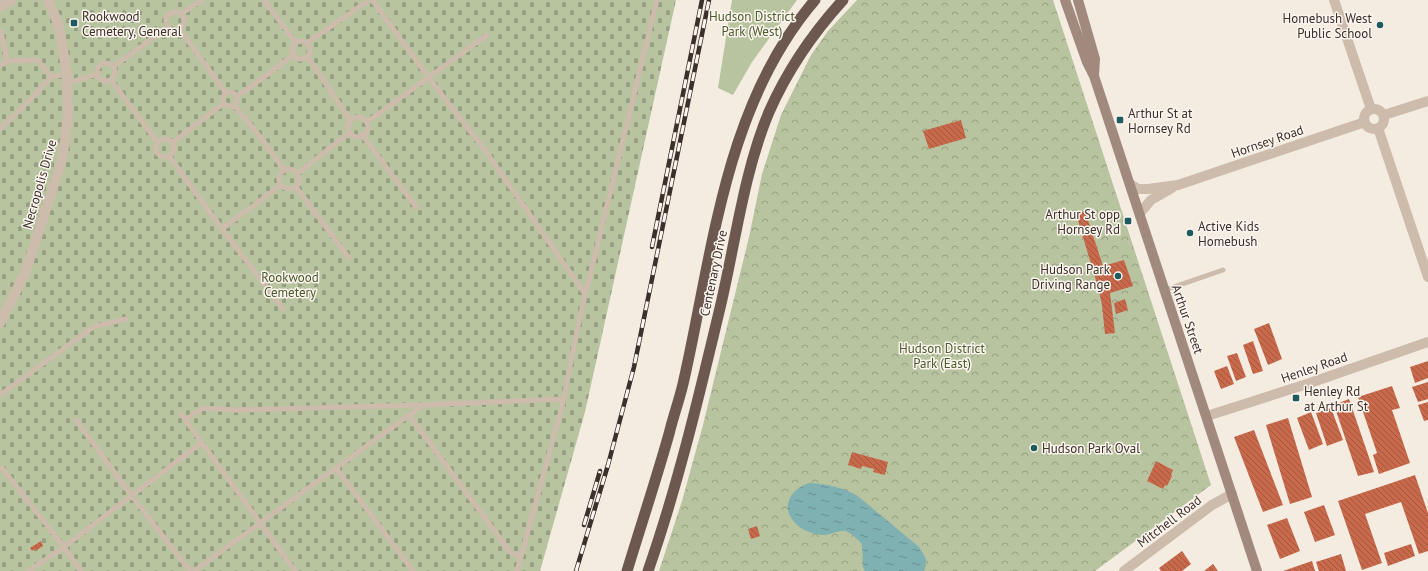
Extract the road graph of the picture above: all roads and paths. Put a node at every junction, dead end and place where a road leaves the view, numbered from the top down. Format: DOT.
graph roads {
  1 [pos="12,0"];
  2 [pos="48,0"];
  3 [pos="202,0"];
  4 [pos="264,0"];
  5 [pos="370,0"];
  6 [pos="656,0"];
  7 [pos="816,0"];
  8 [pos="843,0"];
  9 [pos="1065,0"];
  10 [pos="1078,0"];
  11 [pos="1334,0"];
  12 [pos="0,7"];
  13 [pos="181,14"];
  14 [pos="168,27"];
  15 [pos="180,30"];
  16 [pos="0,31"];
  17 [pos="487,35"];
  18 [pos="296,43"];
  19 [pos="307,43"];
  20 [pos="294,55"];
  21 [pos="308,57"];
  22 [pos="8,61"];
  23 [pos="0,66"];
  24 [pos="113,67"];
  25 [pos="97,74"];
  26 [pos="1094,76"];
  27 [pos="51,77"];
  28 [pos="429,78"];
  29 [pos="67,79"];
  30 [pos="111,80"];
  31 [pos="226,93"];
  32 [pos="237,96"];
  33 [pos="1428,101"];
  34 [pos="224,103"];
  35 [pos="234,105"];
  36 [pos="1371,109"];
  37 [pos="1384,115"];
  38 [pos="350,120"];
  39 [pos="367,122"];
  40 [pos="1365,122"];
  41 [pos="1378,128"];
  42 [pos="0,129"];
  43 [pos="349,133"];
  44 [pos="363,136"];
  45 [pos="158,143"];
  46 [pos="172,143"];
  47 [pos="169,156"];
  48 [pos="284,170"];
  49 [pos="298,173"];
  50 [pos="1130,184"];
  51 [pos="281,185"];
  52 [pos="1178,185"];
  53 [pos="296,187"];
  54 [pos="416,207"];
  55 [pos="1140,213"];
  56 [pos="222,229"];
  57 [pos="349,258"];
  58 [pos="1223,270"];
  59 [pos="1428,277"];
  60 [pos="1165,290"];
  61 [pos="585,294"];
  62 [pos="283,309"];
  63 [pos="126,319"];
  64 [pos="0,323"];
  65 [pos="1428,342"];
  66 [pos="0,395"];
  67 [pos="563,399"];
  68 [pos="423,405"];
  69 [pos="181,414"];
  70 [pos="409,415"];
  71 [pos="1207,416"];
  72 [pos="76,420"];
  73 [pos="185,420"];
  74 [pos="201,442"];
  75 [pos="2,468"];
  76 [pos="336,468"];
  77 [pos="1232,494"];
  78 [pos="131,495"];
  79 [pos="260,523"];
  80 [pos="64,547"];
  81 [pos="521,558"];
  82 [pos="28,571"];
  83 [pos="81,571"];
  84 [pos="190,571"];
  85 [pos="194,571"];
  86 [pos="295,571"];
  87 [pos="412,571"];
  88 [pos="517,571"];
  89 [pos="627,571"];
  90 [pos="648,571"];
  91 [pos="1124,571"];
  92 [pos="1257,571"];
  1 -- 12 [label="street"];
  2 -- 29 [label="street, Necropolis Drive"];
  3 -- 13 [label="lane"];
  4 -- 18 [label="lane"];
  5 -- 19 [label="lane"];
  5 -- 28 [label="lane"];
  6 -- 61 [label="lane"];
  7 -- 89 [label="highway, Centenary Drive"];
  8 -- 90 [label="highway, Centenary Drive"];
  9 -- 26 [label="main road, Arthur Street"];
  10 -- 26 [label="main road, Arthur Street"];
  11 -- 36 [label="street"];
  13 -- 14 [label="lane"];
  13 -- 15 [label="lane"];
  14 -- 15 [label="lane"];
  14 -- 24 [label="lane"];
  15 -- 31 [label="lane"];
  16 -- 22 [label="lane"];
  17 -- 28 [label="lane"];
  18 -- 19 [label="lane"];
  18 -- 20 [label="lane"];
  19 -- 21 [label="lane"];
  20 -- 21 [label="lane"];
  20 -- 32 [label="lane"];
  21 -- 38 [label="lane"];
  22 -- 23 [label="lane"];
  22 -- 27 [label="lane"];
  24 -- 25 [label="lane"];
  24 -- 30 [label="lane"];
  25 -- 29 [label="lane"];
  25 -- 30 [label="lane"];
  26 -- 50 [label="main road, Arthur Street"];
  27 -- 29 [label="lane"];
  27 -- 42 [label="lane"];
  28 -- 39 [label="lane"];
  28 -- 61 [label="lane"];
  29 -- 64 [label="street, Necropolis Drive"];
  30 -- 45 [label="lane"];
  31 -- 32 [label="lane"];
  31 -- 34 [label="lane"];
  32 -- 35 [label="lane"];
  33 -- 37 [label="street"];
  34 -- 35 [label="lane"];
  34 -- 46 [label="lane"];
  35 -- 48 [label="lane"];
  36 -- 37 [label="street"];
  36 -- 40 [label="street"];
  37 -- 41 [label="street"];
  38 -- 39 [label="lane"];
  38 -- 43 [label="lane"];
  39 -- 44 [label="lane"];
  40 -- 41 [label="street"];
  40 -- 52 [label="street, Hornsey Road"];
  41 -- 59 [label="street"];
  43 -- 44 [label="lane"];
  43 -- 49 [label="lane"];
  44 -- 54 [label="lane"];
  45 -- 46 [label="lane"];
  45 -- 47 [label="lane"];
  46 -- 47 [label="lane"];
  47 -- 56 [label="lane"];
  48 -- 49 [label="lane"];
  48 -- 51 [label="lane"];
  49 -- 53 [label="lane"];
  50 -- 52 [label="street, Hornsey Road"];
  50 -- 55 [label="main road, Arthur Street"];
  51 -- 53 [label="lane"];
  51 -- 56 [label="lane"];
  52 -- 55 [label="street, Hornsey Road"];
  53 -- 57 [label="lane"];
  55 -- 60 [label="main road, Arthur Street"];
  56 -- 62 [label="lane"];
  58 -- 60 [label="lane"];
  60 -- 71 [label="main road, Arthur Street"];
  61 -- 67 [label="lane"];
  63 -- 66 [label="lane"];
  65 -- 71 [label="street, Henley Road"];
  67 -- 68 [label="lane"];
  67 -- 81 [label="lane"];
  68 -- 70 [label="lane"];
  68 -- 73 [label="lane"];
  69 -- 73 [label="lane"];
  70 -- 76 [label="lane"];
  70 -- 81 [label="lane"];
  71 -- 77 [label="main road, Arthur Street"];
  72 -- 78 [label="lane"];
  73 -- 74 [label="lane"];
  74 -- 78 [label="lane"];
  74 -- 79 [label="lane"];
  75 -- 80 [label="lane"];
  76 -- 79 [label="lane"];
  76 -- 87 [label="lane"];
  77 -- 91 [label="street, Mitchell Road"];
  77 -- 92 [label="main road, Arthur Street"];
  78 -- 80 [label="lane"];
  78 -- 84 [label="lane"];
  79 -- 85 [label="lane"];
  79 -- 86 [label="lane"];
  80 -- 82 [label="lane"];
  80 -- 83 [label="lane"];
  81 -- 88 [label="lane"];
}
